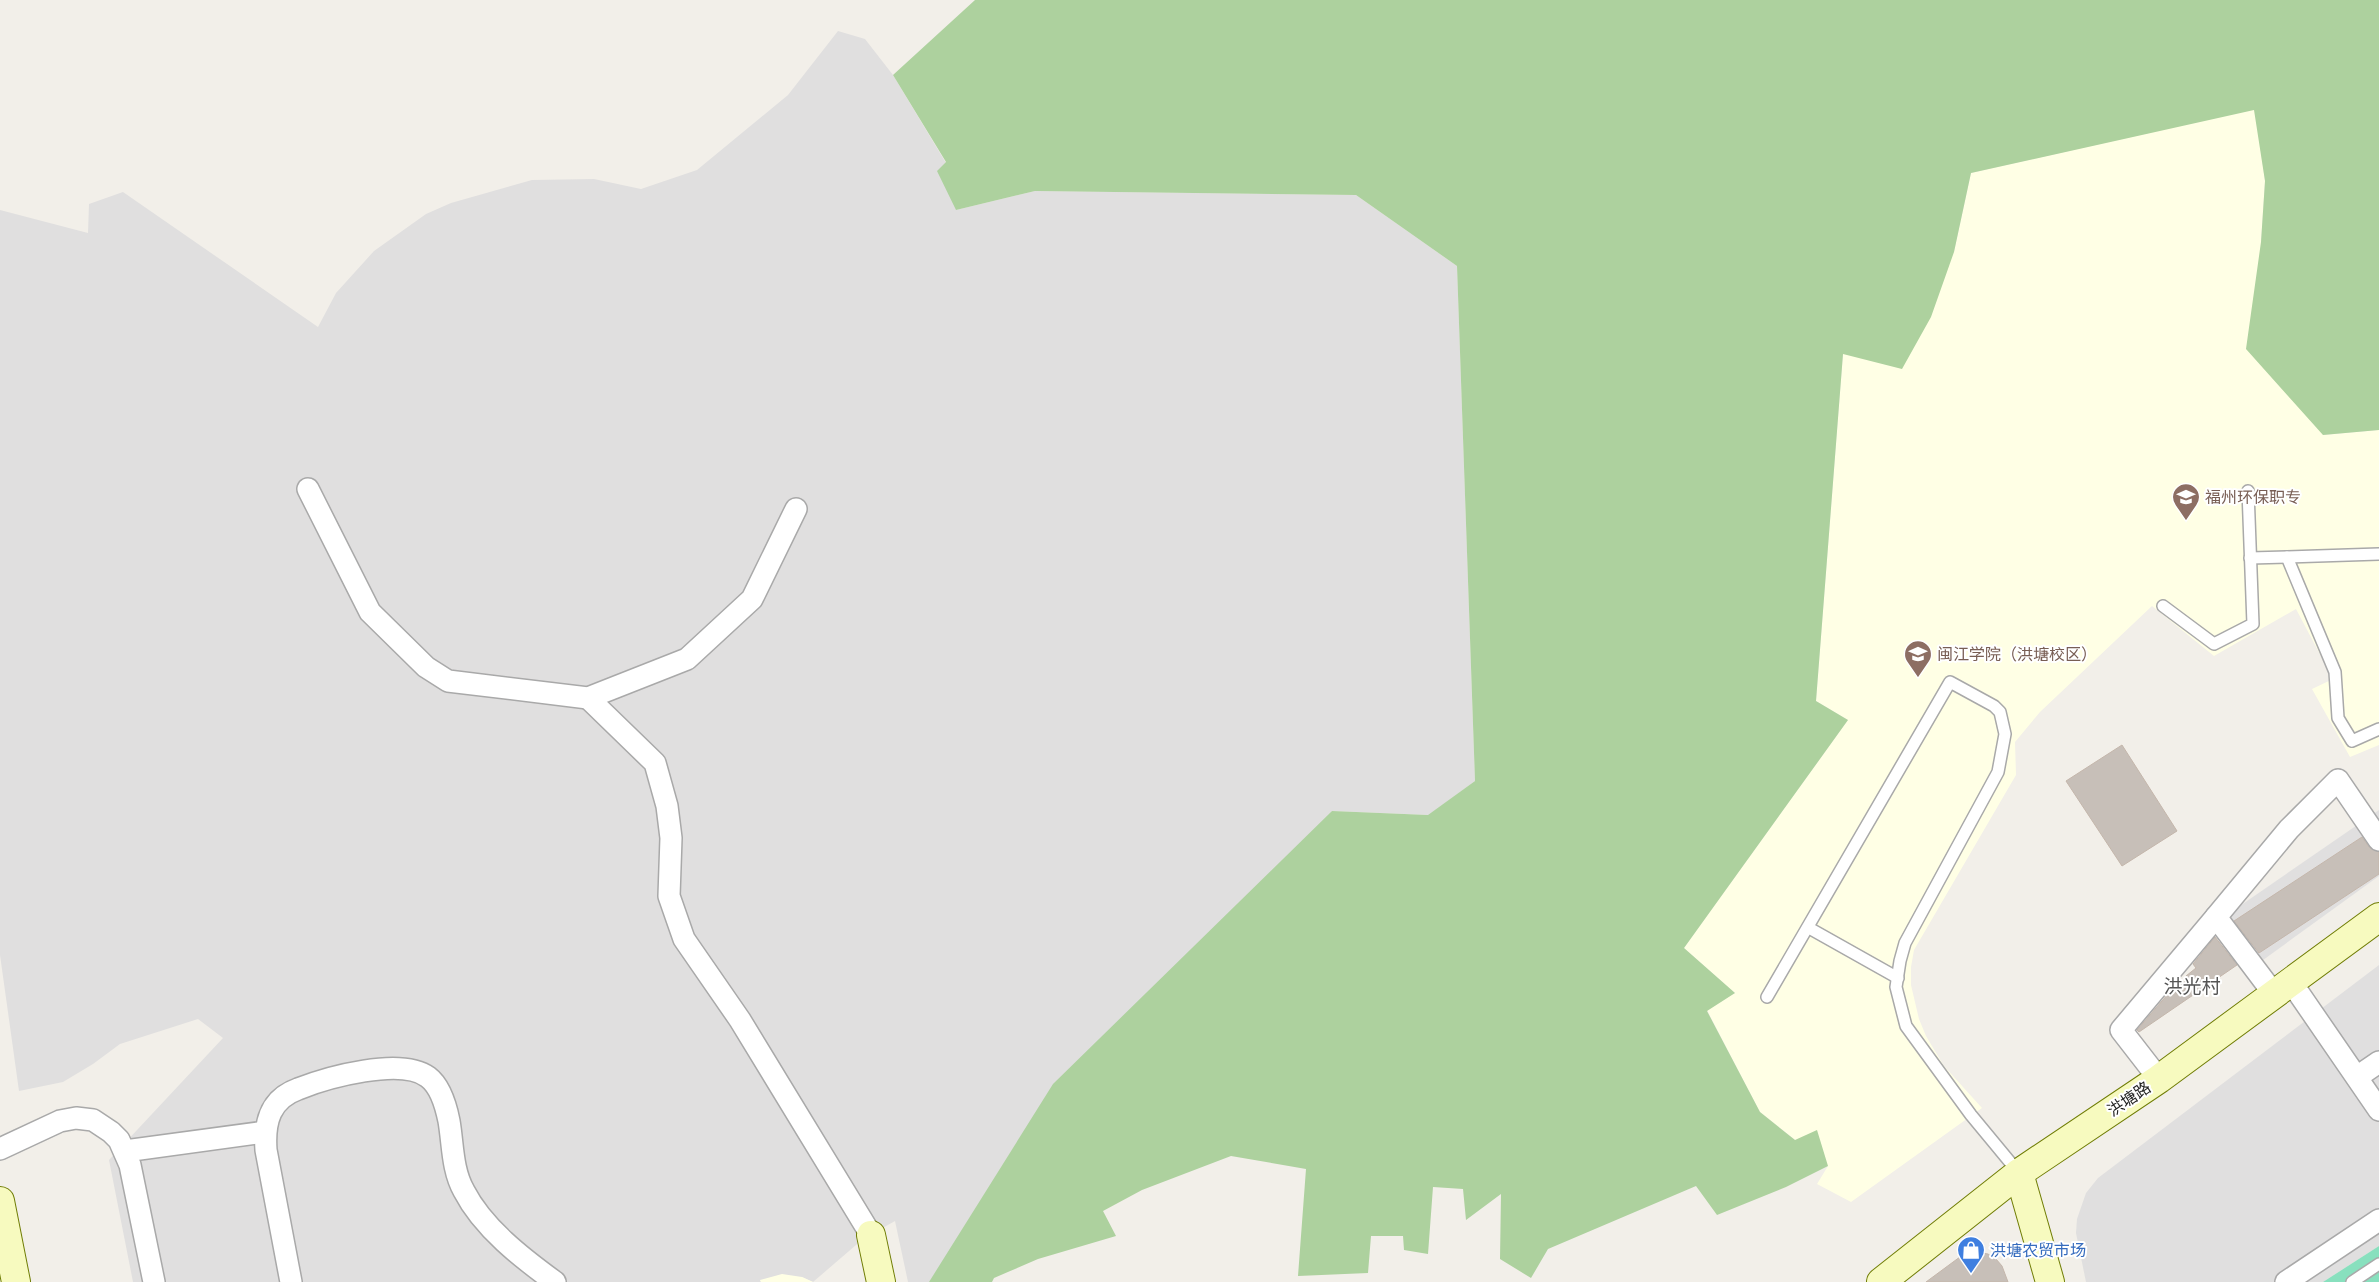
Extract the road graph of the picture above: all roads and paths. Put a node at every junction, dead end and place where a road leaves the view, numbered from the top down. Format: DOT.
graph roads {
  1 [pos="308,488"];
  2 [pos="2248,491"];
  3 [pos="796,509"];
  4 [pos="2379,554"];
  5 [pos="2287,557"];
  6 [pos="2250,558"];
  7 [pos="2163,606"];
  8 [pos="588,698"];
  9 [pos="2379,729"];
  10 [pos="2379,840"];
  11 [pos="2216,916"];
  12 [pos="2379,917"];
  13 [pos="1809,928"];
  14 [pos="1898,978"];
  15 [pos="2283,988"];
  16 [pos="1767,997"];
  17 [pos="2379,1062"];
  18 [pos="2357,1077"];
  19 [pos="2159,1079"];
  20 [pos="2379,1110"];
  21 [pos="265,1132"];
  22 [pos="0,1149"];
  23 [pos="125,1151"];
  24 [pos="2019,1173"];
  25 [pos="0,1202"];
  26 [pos="2379,1220"];
  27 [pos="871,1235"];
  28 [pos="2379,1264"];
  29 [pos="16,1282"];
  30 [pos="154,1282"];
  31 [pos="291,1282"];
  32 [pos="555,1282"];
  33 [pos="881,1282"];
  34 [pos="1881,1282"];
  35 [pos="2050,1282"];
  36 [pos="2286,1282"];
  37 [pos="2352,1282"];
  1 -- 8 [label="street"];
  2 -- 6 [label="lane"];
  3 -- 8 [label="street"];
  4 -- 5 [label="lane"];
  5 -- 6 [label="lane"];
  5 -- 9 [label="lane"];
  6 -- 7 [label="lane"];
  8 -- 27 [label="street"];
  10 -- 11 [label="street"];
  11 -- 15 [label="street"];
  11 -- 19 [label="street"];
  12 -- 15 [label="street, 洪塘路"];
  13 -- 14 [label="lane"];
  13 -- 14 [label="lane"];
  13 -- 16 [label="lane"];
  14 -- 24 [label="lane"];
  15 -- 18 [label="street"];
  15 -- 19 [label="street, 洪塘路"];
  17 -- 18 [label="street"];
  18 -- 20 [label="street"];
  19 -- 24 [label="street, 洪塘路"];
  21 -- 23 [label="street"];
  21 -- 31 [label="street"];
  21 -- 32 [label="street"];
  22 -- 23 [label="street"];
  23 -- 30 [label="street"];
  24 -- 34 [label="street, 洪塘路"];
  24 -- 35 [label="street"];
  25 -- 29 [label="street"];
  26 -- 36 [label="street"];
  27 -- 33 [label="street"];
  28 -- 37 [label="lane"];
}
